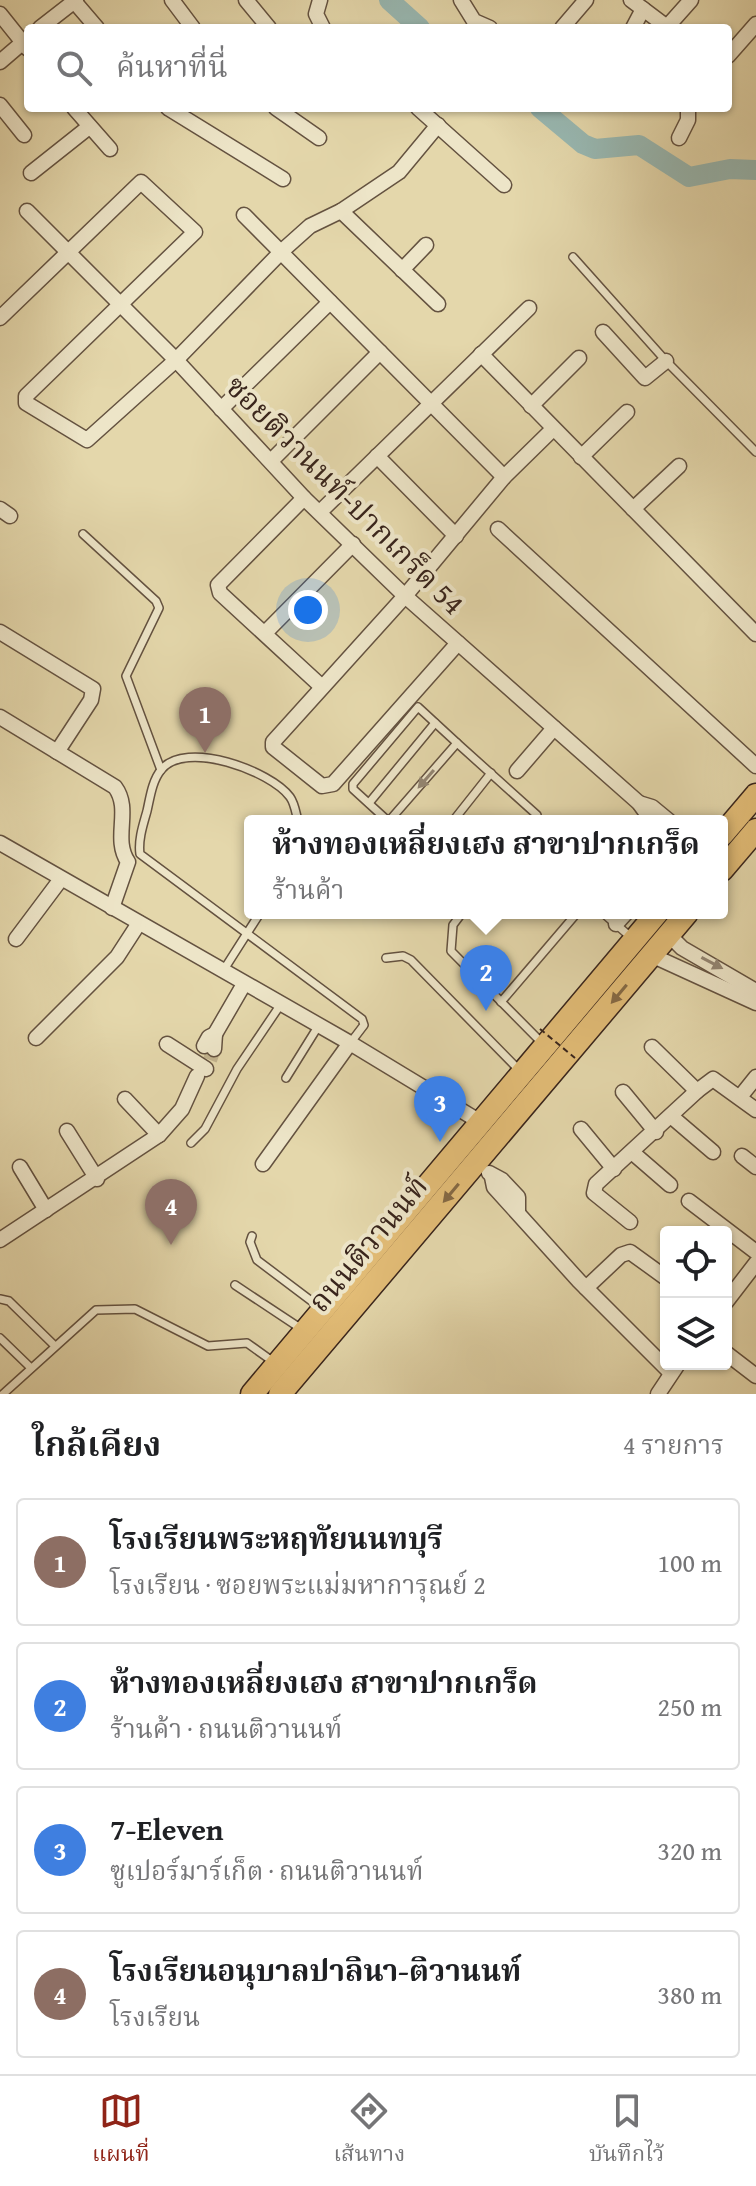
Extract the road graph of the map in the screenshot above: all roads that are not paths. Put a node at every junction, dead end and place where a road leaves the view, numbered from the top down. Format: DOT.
graph roads {
  1 [pos="74,0"];
  2 [pos="172,0"];
  3 [pos="246,0"];
  4 [pos="320,0"];
  5 [pos="461,0"];
  6 [pos="586,0"];
  7 [pos="691,0"];
  8 [pos="637,4"];
  9 [pos="261,7"];
  10 [pos="0,14"];
  11 [pos="45,24"];
  12 [pos="94,24"];
  13 [pos="190,24"];
  14 [pos="321,24"];
  15 [pos="481,24"];
  16 [pos="565,24"];
  17 [pos="634,24"];
  18 [pos="663,24"];
  19 [pos="670,24"];
  20 [pos="756,24"];
  21 [pos="24,41"];
  22 [pos="24,44"];
  23 [pos="732,51"];
  24 [pos="0,62"];
  25 [pos="0,105"];
  26 [pos="77,112"];
  27 [pos="174,112"];
  28 [pos="282,112"];
  29 [pos="423,112"];
  30 [pos="688,112"];
  31 [pos="438,125"];
  32 [pos="89,127"];
  33 [pos="24,135"];
  34 [pos="319,138"];
  35 [pos="679,138"];
  36 [pos="110,149"];
  37 [pos="31,173"];
  38 [pos="283,179"];
  39 [pos="504,185"];
  40 [pos="27,211"];
  41 [pos="341,211"];
  42 [pos="244,215"];
  43 [pos="426,245"];
  44 [pos="282,251"];
  45 [pos="67,252"];
  46 [pos="573,257"];
  47 [pos="402,270"];
  48 [pos="330,302"];
  49 [pos="438,304"];
  50 [pos="122,305"];
  51 [pos="529,308"];
  52 [pos="0,318"];
  53 [pos="603,332"];
  54 [pos="380,352"];
  55 [pos="481,354"];
  56 [pos="579,358"];
  57 [pos="176,360"];
  58 [pos="666,361"];
  59 [pos="431,403"];
  60 [pos="531,406"];
  61 [pos="221,409"];
  62 [pos="627,412"];
  63 [pos="553,429"];
  64 [pos="756,452"];
  65 [pos="377,456"];
  66 [pos="581,457"];
  67 [pos="271,461"];
  68 [pos="679,466"];
  69 [pos="504,477"];
  70 [pos="304,498"];
  71 [pos="633,509"];
  72 [pos="321,511"];
  73 [pos="498,529"];
  74 [pos="83,534"];
  75 [pos="456,536"];
  76 [pos="353,544"];
  77 [pos="405,596"];
  78 [pos="0,632"];
  79 [pos="265,633"];
  80 [pos="756,634"];
  81 [pos="458,643"];
  82 [pos="322,687"];
  83 [pos="0,717"];
  84 [pos="435,723"];
  85 [pos="554,728"];
  86 [pos="457,743"];
  87 [pos="57,752"];
  88 [pos="756,766"];
  89 [pos="161,770"];
  90 [pos="517,771"];
  91 [pos="491,773"];
  92 [pos="756,795"];
  93 [pos="369,803"];
  94 [pos="296,815"];
  95 [pos="382,815"];
  96 [pos="393,815"];
  97 [pos="458,815"];
  98 [pos="537,815"];
  99 [pos="643,815"];
  100 [pos="662,815"];
  101 [pos="728,828"];
  102 [pos="756,830"];
  103 [pos="0,843"];
  104 [pos="728,863"];
  105 [pos="61,879"];
  106 [pos="112,908"];
  107 [pos="257,919"];
  108 [pos="458,919"];
  109 [pos="572,919"];
  110 [pos="621,919"];
  111 [pos="655,919"];
  112 [pos="682,919"];
  113 [pos="139,923"];
  114 [pos="249,933"];
  115 [pos="669,935"];
  116 [pos="16,939"];
  117 [pos="643,948"];
  118 [pos="386,958"];
  119 [pos="223,971"];
  120 [pos="244,984"];
  121 [pos="756,991"];
  122 [pos="501,1002"];
  123 [pos="756,1003"];
  124 [pos="281,1004"];
  125 [pos="319,1025"];
  126 [pos="36,1038"];
  127 [pos="543,1038"];
  128 [pos="350,1043"];
  129 [pos="167,1044"];
  130 [pos="652,1047"];
  131 [pos="206,1057"];
  132 [pos="523,1075"];
  133 [pos="756,1077"];
  134 [pos="286,1078"];
  135 [pos="697,1091"];
  136 [pos="623,1092"];
  137 [pos="740,1097"];
  138 [pos="125,1099"];
  139 [pos="756,1110"];
  140 [pos="672,1117"];
  141 [pos="482,1123"];
  142 [pos="581,1129"];
  143 [pos="67,1131"];
  144 [pos="656,1132"];
  145 [pos="159,1135"];
  146 [pos="191,1143"];
  147 [pos="713,1152"];
  148 [pos="633,1153"];
  149 [pos="742,1156"];
  150 [pos="263,1164"];
  151 [pos="20,1167"];
  152 [pos="756,1167"];
  153 [pos="485,1169"];
  154 [pos="614,1169"];
  155 [pos="97,1179"];
  156 [pos="670,1185"];
  157 [pos="689,1201"];
  158 [pos="46,1210"];
  159 [pos="630,1222"];
  160 [pos="252,1236"];
  161 [pos="0,1240"];
  162 [pos="756,1252"];
  163 [pos="756,1263"];
  164 [pos="660,1274"];
  165 [pos="750,1284"];
  166 [pos="235,1285"];
  167 [pos="586,1288"];
  168 [pos="731,1298"];
  169 [pos="0,1299"];
  170 [pos="323,1310"];
  171 [pos="305,1331"];
  172 [pos="0,1338"];
  173 [pos="55,1346"];
  174 [pos="660,1355"];
  175 [pos="732,1358"];
  176 [pos="277,1364"];
  177 [pos="31,1368"];
  178 [pos="674,1370"];
  179 [pos="756,1376"];
  180 [pos="0,1381"];
  181 [pos="6,1392"];
  182 [pos="252,1394"];
  183 [pos="280,1394"];
  184 [pos="658,1394"];
  1 -- 11 [label="street"];
  1 -- 12 [label="street"];
  2 -- 13 [label="street"];
  3 -- 9 [label="street"];
  4 -- 14 [label="street"];
  5 -- 15 [label="street"];
  6 -- 16 [label="street"];
  7 -- 19 [label="street"];
  8 -- 17 [label="street"];
  8 -- 18 [label="street"];
  10 -- 21 [label="street"];
  20 -- 23 [label="street"];
  22 -- 24 [label="street"];
  25 -- 33 [label="street"];
  26 -- 32 [label="street"];
  27 -- 38 [label="street"];
  28 -- 34 [label="street"];
  29 -- 31 [label="street"];
  30 -- 35 [label="street"];
  31 -- 39 [label="street"];
  31 -- 41 [label="street"];
  32 -- 36 [label="street"];
  32 -- 37 [label="street"];
  40 -- 45 [label="street, ซอยติวานนท์-ปากเกร็ด 54"];
  41 -- 44 [label="street"];
  41 -- 47 [label="street"];
  42 -- 44 [label="street"];
  43 -- 47 [label="street"];
  44 -- 48 [label="street"];
  44 -- 57 [label="street"];
  45 -- 50 [label="street, ซอยติวานนท์-ปากเกร็ด 54"];
  45 -- 50 [label="street"];
  45 -- 52 [label="street"];
  46 -- 58 [label="lane"];
  47 -- 49 [label="street"];
  48 -- 54 [label="street"];
  48 -- 61 [label="street"];
  50 -- 57 [label="street, ซอยติวานนท์-ปากเกร็ด 54"];
  50 -- 57 [label="street"];
  51 -- 55 [label="street"];
  53 -- 58 [label="street"];
  54 -- 59 [label="street"];
  54 -- 67 [label="street"];
  55 -- 59 [label="street"];
  55 -- 60 [label="street"];
  56 -- 60 [label="street"];
  57 -- 61 [label="street, ซอยติวานนท์-ปากเกร็ด 54"];
  58 -- 64 [label="lane"];
  59 -- 65 [label="street"];
  59 -- 69 [label="street"];
  60 -- 63 [label="street"];
  61 -- 67 [label="street, ซอยติวานนท์-ปากเกร็ด 54"];
  62 -- 66 [label="street"];
  63 -- 66 [label="street"];
  63 -- 69 [label="street"];
  65 -- 72 [label="street"];
  65 -- 75 [label="street"];
  66 -- 71 [label="street"];
  67 -- 70 [label="street, ซอยติวานนท์-ปากเกร็ด 54"];
  68 -- 71 [label="street"];
  69 -- 75 [label="street"];
  70 -- 72 [label="street, ซอยติวานนท์-ปากเกร็ด 54"];
  70 -- 79 [label="street"];
  71 -- 80 [label="street"];
  72 -- 76 [label="street, ซอยติวานนท์-ปากเกร็ด 54"];
  73 -- 88 [label="street"];
  74 -- 89 [label="lane"];
  75 -- 77 [label="street"];
  76 -- 77 [label="street, ซอยติวานนท์-ปากเกร็ด 54"];
  76 -- 79 [label="street"];
  77 -- 81 [label="street, ซอยติวานนท์-ปากเกร็ด 54"];
  77 -- 82 [label="street"];
  78 -- 87 [label="street"];
  79 -- 82 [label="street"];
  81 -- 82 [label="street"];
  81 -- 85 [label="street, ซอยติวานนท์-ปากเกร็ด 54"];
  83 -- 87 [label="street"];
  84 -- 86 [label="lane"];
  84 -- 93 [label="lane"];
  84 -- 93 [label="lane"];
  85 -- 90 [label="street"];
  85 -- 99 [label="street, ซอยติวานนท์-ปากเกร็ด 54"];
  86 -- 91 [label="lane"];
  86 -- 96 [label="lane, one-way"];
  87 -- 106 [label="street"];
  89 -- 94 [label="lane"];
  89 -- 114 [label="lane"];
  91 -- 97 [label="lane"];
  91 -- 98 [label="lane"];
  92 -- 101 [label="main road"];
  93 -- 95 [label="lane"];
  99 -- 100 [label="street, ซอยติวานนท์-ปากเกร็ด 54"];
  102 -- 104 [label="main road"];
  103 -- 105 [label="street"];
  105 -- 106 [label="street"];
  105 -- 116 [label="street"];
  106 -- 113 [label="street"];
  107 -- 114 [label="lane"];
  108 -- 122 [label="lane"];
  109 -- 122 [label="lane"];
  110 -- 117 [label="lane"];
  111 -- 117 [label="main road, ถนนติวานนท์"];
  112 -- 115 [label="main road, ถนนติวานนท์"];
  113 -- 119 [label="street"];
  113 -- 126 [label="street"];
  114 -- 119 [label="lane"];
  114 -- 128 [label="lane"];
  115 -- 117 [label="main road, ถนนติวานนท์"];
  115 -- 121 [label="street, one-way"];
  117 -- 123 [label="street"];
  117 -- 127 [label="main road, ถนนติวานนท์"];
  117 -- 153 [label="main road, ถนนติวานนท์, one-way"];
  118 -- 132 [label="lane"];
  119 -- 120 [label="street"];
  120 -- 124 [label="street"];
  120 -- 131 [label="street"];
  122 -- 127 [label="lane"];
  124 -- 125 [label="street"];
  124 -- 146 [label="lane"];
  125 -- 128 [label="street"];
  125 -- 134 [label="lane"];
  127 -- 132 [label="main road, ถนนติวานนท์"];
  128 -- 141 [label="street"];
  128 -- 150 [label="street"];
  129 -- 131 [label="street"];
  130 -- 135 [label="street"];
  131 -- 145 [label="street"];
  132 -- 141 [label="main road, ถนนติวานนท์"];
  133 -- 137 [label="street"];
  135 -- 137 [label="street"];
  135 -- 140 [label="street"];
  136 -- 144 [label="street"];
  137 -- 139 [label="street"];
  138 -- 145 [label="street"];
  140 -- 144 [label="street"];
  140 -- 147 [label="street"];
  141 -- 170 [label="main road, ถนนติวานนท์"];
  142 -- 154 [label="street"];
  143 -- 155 [label="street"];
  144 -- 148 [label="street"];
  145 -- 155 [label="street"];
  148 -- 154 [label="street"];
  148 -- 156 [label="street"];
  149 -- 152 [label="street"];
  151 -- 158 [label="street"];
  153 -- 167 [label="street"];
  153 -- 183 [label="main road, ถนนติวานนท์, one-way"];
  154 -- 159 [label="street"];
  155 -- 158 [label="street"];
  157 -- 162 [label="street"];
  158 -- 161 [label="street"];
  160 -- 170 [label="lane"];
  163 -- 165 [label="street"];
  164 -- 167 [label="street"];
  165 -- 168 [label="street"];
  166 -- 171 [label="lane"];
  167 -- 174 [label="street"];
  169 -- 173 [label="lane"];
  170 -- 171 [label="main road, ถนนติวานนท์"];
  171 -- 176 [label="main road, ถนนติวานนท์"];
  172 -- 177 [label="lane"];
  173 -- 176 [label="lane"];
  173 -- 177 [label="lane"];
  175 -- 179 [label="street"];
  176 -- 182 [label="main road, ถนนติวานนท์"];
  177 -- 181 [label="lane"];
  178 -- 184 [label="street"];
  180 -- 181 [label="lane"];
}
